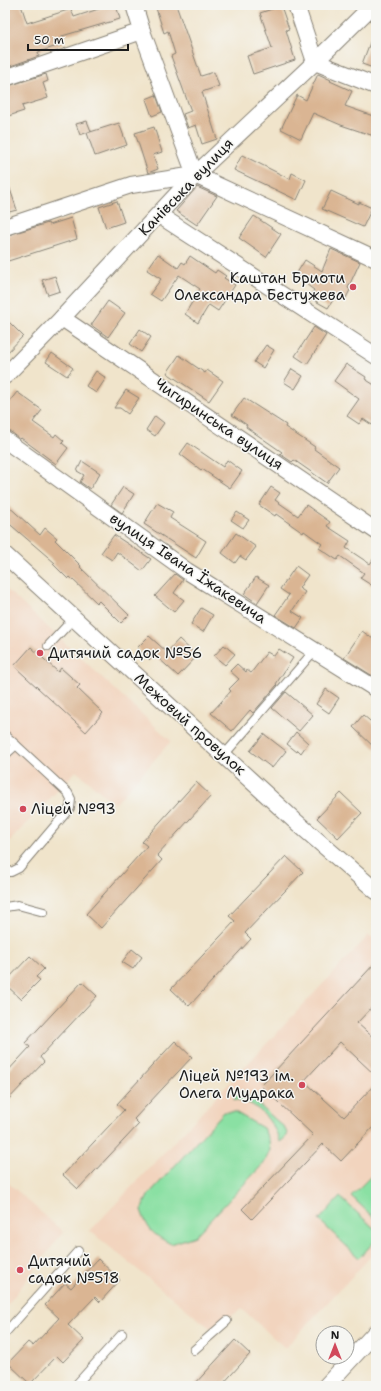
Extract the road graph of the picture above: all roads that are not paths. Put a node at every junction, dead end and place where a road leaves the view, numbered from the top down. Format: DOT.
graph roads {
  1 [pos="134,5"];
  2 [pos="296,5"];
  3 [pos="374,5"];
  4 [pos="142,31"];
  5 [pos="315,62"];
  6 [pos="5,78"];
  7 [pos="376,86"];
  8 [pos="195,175"];
  9 [pos="159,215"];
  10 [pos="5,227"];
  11 [pos="376,259"];
  12 [pos="62,318"];
  13 [pos="376,356"];
  14 [pos="5,376"];
  15 [pos="5,440"];
  16 [pos="376,530"];
  17 [pos="5,555"];
  18 [pos="74,618"];
  19 [pos="48,646"];
  20 [pos="314,651"];
  21 [pos="376,689"];
  22 [pos="5,735"];
  23 [pos="16,745"];
  24 [pos="5,755"];
  25 [pos="224,755"];
  26 [pos="5,872"];
  27 [pos="376,891"];
  28 [pos="5,907"];
  29 [pos="44,912"];
  30 [pos="78,1251"];
  31 [pos="227,1321"];
  32 [pos="376,1332"];
  33 [pos="5,1333"];
  34 [pos="122,1334"];
  35 [pos="194,1350"];
  36 [pos="75,1386"];
  37 [pos="326,1386"];
  1 -- 4 [label="street"];
  2 -- 5 [label="street"];
  3 -- 5 [label="street, Канівська вулиця"];
  4 -- 6 [label="street"];
  4 -- 8 [label="street"];
  5 -- 7 [label="street"];
  5 -- 8 [label="street, Канівська вулиця"];
  8 -- 9 [label="street, Канівська вулиця"];
  8 -- 10 [label="street"];
  8 -- 11 [label="street"];
  9 -- 12 [label="street, Канівська вулиця"];
  9 -- 13 [label="street"];
  12 -- 14 [label="street, Канівська вулиця"];
  12 -- 16 [label="street, Чигиринська вулиця"];
  15 -- 20 [label="street, вулиця Івана Їжакевича"];
  17 -- 18 [label="street, Межовий провулок"];
  18 -- 19 [label="lane"];
  18 -- 25 [label="street, Межовий провулок"];
  20 -- 21 [label="street, вулиця Івана Їжакевича"];
  20 -- 25 [label="lane"];
  22 -- 23 [label="lane"];
  23 -- 24 [label="lane"];
  23 -- 26 [label="lane"];
  25 -- 27 [label="street, Межовий провулок"];
  28 -- 29 [label="lane"];
  30 -- 33 [label="lane"];
  31 -- 35 [label="lane"];
  32 -- 37 [label="street"];
  34 -- 36 [label="lane"];
}
